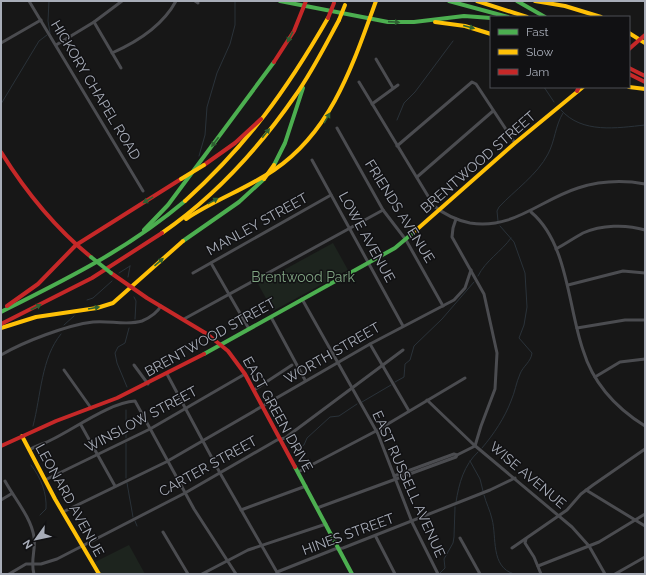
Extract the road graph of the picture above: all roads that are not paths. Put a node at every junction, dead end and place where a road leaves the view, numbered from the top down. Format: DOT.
graph roads {
  1 [pos="29,1"];
  2 [pos="122,1"];
  3 [pos="176,1"];
  4 [pos="194,1"];
  5 [pos="280,1"];
  6 [pos="376,1"];
  7 [pos="449,1"];
  8 [pos="477,1"];
  9 [pos="517,1"];
  10 [pos="535,1"];
  11 [pos="334,2"];
  12 [pos="198,3"];
  13 [pos="305,3"];
  14 [pos="346,3"];
  15 [pos="504,16"];
  16 [pos="524,16"];
  17 [pos="543,16"];
  18 [pos="598,16"];
  19 [pos="369,18"];
  20 [pos="490,18"];
  21 [pos="41,20"];
  22 [pos="94,22"];
  23 [pos="418,22"];
  24 [pos="490,34"];
  25 [pos="630,34"];
  26 [pos="645,35"];
  27 [pos="640,39"];
  28 [pos="1,43"];
  29 [pos="645,43"];
  30 [pos="56,45"];
  31 [pos="630,48"];
  32 [pos="112,53"];
  33 [pos="376,59"];
  34 [pos="316,63"];
  35 [pos="121,68"];
  36 [pos="630,68"];
  37 [pos="630,74"];
  38 [pos="645,76"];
  39 [pos="359,82"];
  40 [pos="645,82"];
  41 [pos="398,85"];
  42 [pos="630,87"];
  43 [pos="394,88"];
  44 [pos="286,89"];
  45 [pos="578,89"];
  46 [pos="645,89"];
  47 [pos="372,104"];
  48 [pos="493,111"];
  49 [pos="337,128"];
  50 [pos="515,143"];
  51 [pos="397,146"];
  52 [pos="1,152"];
  53 [pos="312,160"];
  54 [pos="417,177"];
  55 [pos="645,184"];
  56 [pos="143,190"];
  57 [pos="331,195"];
  58 [pos="439,209"];
  59 [pos="383,210"];
  60 [pos="531,212"];
  61 [pos="456,219"];
  62 [pos="350,228"];
  63 [pos="645,230"];
  64 [pos="406,240"];
  65 [pos="76,245"];
  66 [pos="145,246"];
  67 [pos="556,249"];
  68 [pos="118,251"];
  69 [pos="369,262"];
  70 [pos="211,263"];
  71 [pos="471,270"];
  72 [pos="193,273"];
  73 [pos="645,273"];
  74 [pos="568,285"];
  75 [pos="130,287"];
  76 [pos="230,296"];
  77 [pos="302,299"];
  78 [pos="161,306"];
  79 [pos="443,306"];
  80 [pos="1,309"];
  81 [pos="1,312"];
  82 [pos="271,316"];
  83 [pos="184,319"];
  84 [pos="645,320"];
  85 [pos="1,324"];
  86 [pos="403,326"];
  87 [pos="1,328"];
  88 [pos="577,328"];
  89 [pos="249,329"];
  90 [pos="223,344"];
  91 [pos="370,344"];
  92 [pos="403,350"];
  93 [pos="1,355"];
  94 [pos="645,359"];
  95 [pos="337,362"];
  96 [pos="134,365"];
  97 [pos="292,365"];
  98 [pos="383,366"];
  99 [pos="64,370"];
  100 [pos="167,374"];
  101 [pos="245,374"];
  102 [pos="595,377"];
  103 [pos="465,378"];
  104 [pos="305,380"];
  105 [pos="148,384"];
  106 [pos="352,389"];
  107 [pos="254,390"];
  108 [pos="427,400"];
  109 [pos="263,406"];
  110 [pos="91,408"];
  111 [pos="185,409"];
  112 [pos="410,411"];
  113 [pos="81,425"];
  114 [pos="645,426"];
  115 [pos="150,429"];
  116 [pos="376,431"];
  117 [pos="22,436"];
  118 [pos="281,439"];
  119 [pos="202,441"];
  120 [pos="1,446"];
  121 [pos="475,446"];
  122 [pos="645,449"];
  123 [pos="29,450"];
  124 [pos="98,454"];
  125 [pos="168,461"];
  126 [pos="298,472"];
  127 [pos="220,473"];
  128 [pos="395,478"];
  129 [pos="515,478"];
  130 [pos="45,480"];
  131 [pos="5,482"];
  132 [pos="115,486"];
  133 [pos="306,486"];
  134 [pos="586,490"];
  135 [pos="185,493"];
  136 [pos="12,494"];
  137 [pos="1,500"];
  138 [pos="317,508"];
  139 [pos="241,510"];
  140 [pos="62,512"];
  141 [pos="645,514"];
  142 [pos="559,515"];
  143 [pos="635,520"];
  144 [pos="412,522"];
  145 [pos="326,524"];
  146 [pos="645,526"];
  147 [pos="163,532"];
  148 [pos="376,537"];
  149 [pos="460,538"];
  150 [pos="526,539"];
  151 [pos="82,545"];
  152 [pos="262,546"];
  153 [pos="589,546"];
  154 [pos="512,548"];
  155 [pos="339,549"];
  156 [pos="645,557"];
  157 [pos="228,561"];
  158 [pos="32,564"];
  159 [pos="538,566"];
  160 [pos="277,573"];
  161 [pos="478,573"];
  162 [pos="9,574"];
  163 [pos="34,574"];
  164 [pos="99,574"];
  165 [pos="188,574"];
  166 [pos="202,574"];
  167 [pos="236,574"];
  168 [pos="352,574"];
  169 [pos="395,574"];
  170 [pos="438,574"];
  171 [pos="541,574"];
  172 [pos="605,574"];
  173 [pos="615,574"];
  1 -- 21 [label="street, HICKORY CHAPEL ROAD"];
  2 -- 22 [label="street"];
  3 -- 32 [label="street"];
  4 -- 12 [label="street"];
  5 -- 13 [label="main road"];
  6 -- 19 [label="main road"];
  7 -- 15 [label="main road"];
  8 -- 16 [label="main road"];
  9 -- 17 [label="main road"];
  10 -- 18 [label="main road"];
  11 -- 44 [label="main road, bridge"];
  13 -- 19 [label="main road"];
  13 -- 68 [label="main road, one-way"];
  14 -- 34 [label="main road, bridge"];
  19 -- 23 [label="main road, one-way"];
  66 -- 19 [label="main road, one-way"];
  20 -- 23 [label="main road"];
  21 -- 28 [label="street"];
  21 -- 30 [label="street, HICKORY CHAPEL ROAD"];
  22 -- 30 [label="street"];
  22 -- 32 [label="street"];
  23 -- 24 [label="main road, one-way"];
  25 -- 27 [label="main road"];
  26 -- 27 [label="main road"];
  27 -- 29 [label="main road"];
  27 -- 31 [label="main road"];
  30 -- 56 [label="street, HICKORY CHAPEL ROAD"];
  32 -- 35 [label="street"];
  33 -- 43 [label="street"];
  66 -- 34 [label="main road, one-way"];
  75 -- 34 [label="main road, one-way, bridge"];
  36 -- 38 [label="main road"];
  37 -- 40 [label="main road"];
  39 -- 47 [label="street"];
  41 -- 43 [label="street"];
  42 -- 46 [label="main road"];
  43 -- 47 [label="street"];
  44 -- 65 [label="main road, one-way, bridge"];
  44 -- 68 [label="main road"];
  45 -- 50 [label="main road, BRENTWOOD STREET"];
  47 -- 51 [label="street"];
  48 -- 50 [label="street"];
  48 -- 51 [label="street"];
  48 -- 54 [label="street"];
  49 -- 59 [label="street, FRIENDS AVENUE"];
  50 -- 58 [label="main road, BRENTWOOD STREET"];
  51 -- 54 [label="street"];
  52 -- 65 [label="main road, EAST GREEN DRIVE"];
  53 -- 57 [label="street, LOWE AVENUE"];
  54 -- 58 [label="street"];
  55 -- 60 [label="street"];
  57 -- 62 [label="street, LOWE AVENUE"];
  57 -- 70 [label="street, MANLEY STREET"];
  58 -- 61 [label="street"];
  58 -- 64 [label="main road, BRENTWOOD STREET"];
  59 -- 62 [label="street"];
  59 -- 64 [label="street, FRIENDS AVENUE"];
  60 -- 61 [label="street"];
  60 -- 67 [label="street"];
  61 -- 71 [label="street"];
  62 -- 69 [label="street, LOWE AVENUE"];
  62 -- 76 [label="street"];
  63 -- 67 [label="street"];
  64 -- 69 [label="main road, BRENTWOOD STREET"];
  64 -- 79 [label="street, FRIENDS AVENUE"];
  65 -- 75 [label="main road, EAST GREEN DRIVE, bridge"];
  65 -- 80 [label="main road"];
  85 -- 66 [label="main road, one-way"];
  67 -- 74 [label="street"];
  68 -- 81 [label="main road"];
  69 -- 77 [label="main road, BRENTWOOD STREET"];
  69 -- 86 [label="street, LOWE AVENUE"];
  70 -- 72 [label="street, MANLEY STREET"];
  70 -- 76 [label="street"];
  71 -- 79 [label="street, WORTH STREET"];
  71 -- 121 [label="street"];
  73 -- 74 [label="street"];
  74 -- 88 [label="street"];
  75 -- 78 [label="main road, EAST GREEN DRIVE"];
  87 -- 75 [label="main road, one-way"];
  76 -- 83 [label="street"];
  76 -- 89 [label="street"];
  77 -- 82 [label="main road, BRENTWOOD STREET"];
  77 -- 95 [label="street, EAST RUSSELL AVENUE"];
  78 -- 83 [label="main road, EAST GREEN DRIVE"];
  78 -- 93 [label="street"];
  79 -- 86 [label="street, WORTH STREET"];
  82 -- 89 [label="main road, BRENTWOOD STREET"];
  82 -- 104 [label="street"];
  83 -- 90 [label="main road, EAST GREEN DRIVE"];
  84 -- 88 [label="street"];
  86 -- 91 [label="street, WORTH STREET"];
  88 -- 102 [label="street"];
  89 -- 90 [label="main road, BRENTWOOD STREET"];
  90 -- 100 [label="main road, BRENTWOOD STREET"];
  90 -- 101 [label="main road, EAST GREEN DRIVE"];
  91 -- 95 [label="street, WORTH STREET"];
  91 -- 98 [label="street"];
  92 -- 98 [label="street, CARTER STREET"];
  94 -- 102 [label="street"];
  95 -- 104 [label="street, WORTH STREET"];
  95 -- 106 [label="street, EAST RUSSELL AVENUE"];
  96 -- 105 [label="street"];
  97 -- 107 [label="street"];
  98 -- 106 [label="street, CARTER STREET"];
  98 -- 112 [label="street"];
  99 -- 110 [label="street"];
  100 -- 105 [label="main road, BRENTWOOD STREET"];
  100 -- 111 [label="street"];
  101 -- 107 [label="main road, EAST GREEN DRIVE"];
  101 -- 111 [label="street, WINSLOW STREET"];
  102 -- 114 [label="street"];
  103 -- 108 [label="street"];
  104 -- 109 [label="street, WORTH STREET"];
  105 -- 110 [label="main road, BRENTWOOD STREET"];
  106 -- 116 [label="street, EAST RUSSELL AVENUE"];
  106 -- 118 [label="street, CARTER STREET"];
  107 -- 109 [label="main road, EAST GREEN DRIVE"];
  108 -- 112 [label="street"];
  108 -- 121 [label="street, WISE AVENUE"];
  109 -- 118 [label="main road, EAST GREEN DRIVE"];
  109 -- 119 [label="street, WORTH STREET"];
  110 -- 117 [label="main road, BRENTWOOD STREET"];
  111 -- 115 [label="street, WINSLOW STREET"];
  111 -- 119 [label="street"];
  112 -- 116 [label="street"];
  113 -- 115 [label="street"];
  113 -- 123 [label="street"];
  113 -- 124 [label="street"];
  115 -- 124 [label="street, WINSLOW STREET"];
  115 -- 125 [label="street"];
  116 -- 126 [label="street"];
  116 -- 128 [label="street, EAST RUSSELL AVENUE"];
  117 -- 120 [label="main road, BRENTWOOD STREET"];
  117 -- 123 [label="main road, LEONARD AVENUE"];
  118 -- 126 [label="main road, EAST GREEN DRIVE"];
  118 -- 127 [label="street, CARTER STREET"];
  119 -- 125 [label="street, WORTH STREET"];
  119 -- 127 [label="street"];
  121 -- 128 [label="street"];
  121 -- 129 [label="street, WISE AVENUE"];
  122 -- 134 [label="street"];
  123 -- 130 [label="main road, LEONARD AVENUE"];
  124 -- 130 [label="street, WINSLOW STREET"];
  124 -- 132 [label="street"];
  125 -- 132 [label="street, WORTH STREET"];
  125 -- 135 [label="street"];
  126 -- 133 [label="main road, EAST GREEN DRIVE"];
  127 -- 135 [label="street, CARTER STREET"];
  127 -- 139 [label="street"];
  128 -- 138 [label="street"];
  128 -- 144 [label="street, EAST RUSSELL AVENUE"];
  129 -- 142 [label="street, WISE AVENUE"];
  129 -- 144 [label="street, HINES STREET"];
  130 -- 140 [label="main road, LEONARD AVENUE"];
  131 -- 136 [label="street"];
  132 -- 140 [label="street, WORTH STREET"];
  133 -- 138 [label="main road, EAST GREEN DRIVE"];
  133 -- 139 [label="street"];
  134 -- 142 [label="street"];
  134 -- 143 [label="street"];
  135 -- 151 [label="street, CARTER STREET"];
  135 -- 157 [label="street"];
  136 -- 137 [label="street"];
  136 -- 158 [label="street"];
  138 -- 145 [label="main road, EAST GREEN DRIVE"];
  139 -- 152 [label="street"];
  140 -- 151 [label="main road, LEONARD AVENUE"];
  141 -- 143 [label="street"];
  142 -- 150 [label="street"];
  142 -- 153 [label="street, WISE AVENUE"];
  143 -- 146 [label="street"];
  143 -- 153 [label="street"];
  144 -- 148 [label="street, HINES STREET"];
  144 -- 170 [label="street, EAST RUSSELL AVENUE"];
  145 -- 152 [label="street"];
  145 -- 155 [label="main road, EAST GREEN DRIVE"];
  147 -- 165 [label="street"];
  148 -- 155 [label="street, HINES STREET"];
  148 -- 169 [label="street"];
  149 -- 161 [label="street"];
  150 -- 154 [label="street"];
  150 -- 159 [label="street"];
  151 -- 158 [label="street, CARTER STREET"];
  151 -- 164 [label="main road, LEONARD AVENUE"];
  152 -- 157 [label="street"];
  152 -- 160 [label="street"];
  153 -- 159 [label="street"];
  153 -- 172 [label="street, WISE AVENUE"];
  155 -- 160 [label="street, HINES STREET"];
  155 -- 168 [label="main road, EAST GREEN DRIVE"];
  156 -- 173 [label="street"];
  157 -- 166 [label="street"];
  157 -- 167 [label="street"];
  158 -- 162 [label="street, CARTER STREET"];
  158 -- 163 [label="street"];
  159 -- 171 [label="street"];
}
